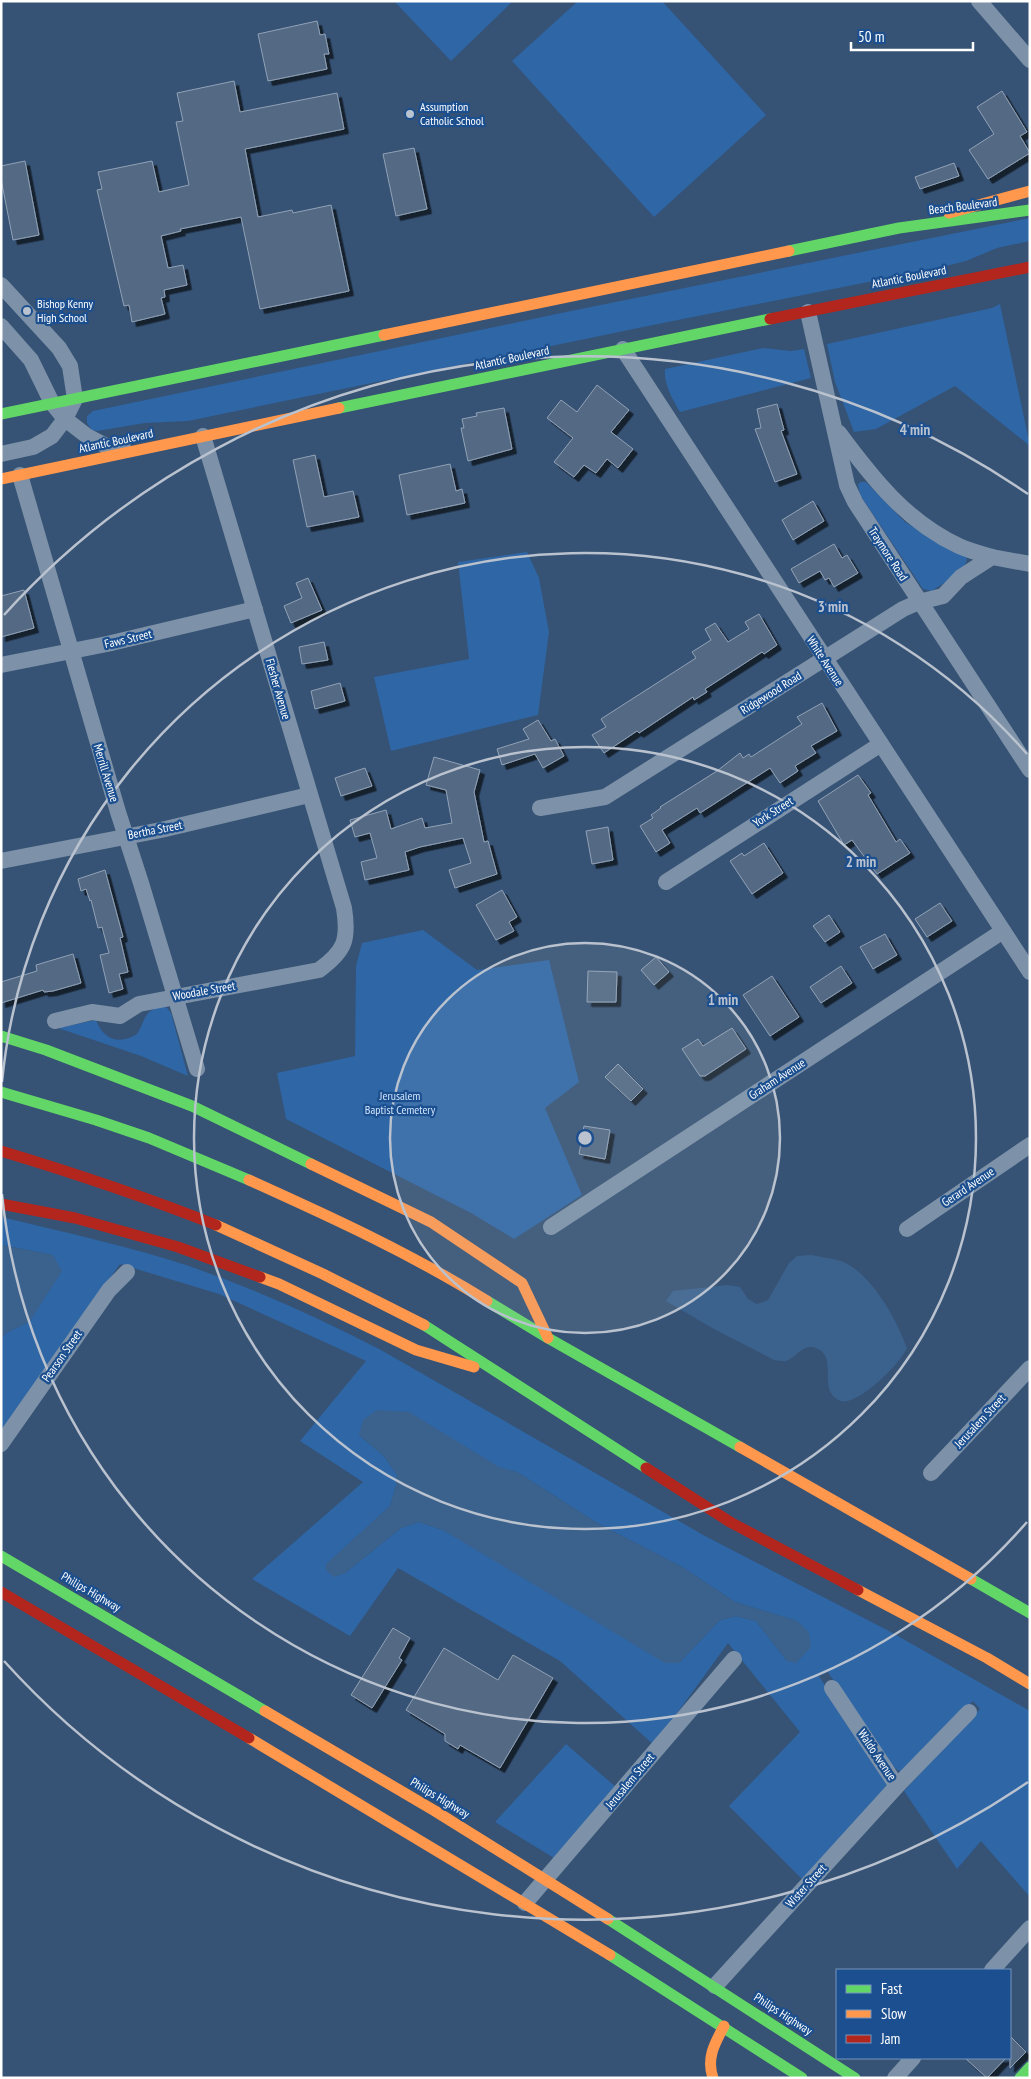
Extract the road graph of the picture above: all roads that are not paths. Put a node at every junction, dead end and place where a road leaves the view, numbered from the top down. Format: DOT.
graph roads {
  1 [pos="978,1"];
  2 [pos="1030,60"];
  3 [pos="1030,190"];
  4 [pos="1030,210"];
  5 [pos="899,228"];
  6 [pos="1030,267"];
  7 [pos="1,285"];
  8 [pos="808,312"];
  9 [pos="1,326"];
  10 [pos="622,349"];
  11 [pos="75,399"];
  12 [pos="52,404"];
  13 [pos="1,414"];
  14 [pos="65,419"];
  15 [pos="834,428"];
  16 [pos="203,436"];
  17 [pos="150,448"];
  18 [pos="1,454"];
  19 [pos="20,475"];
  20 [pos="1,479"];
  21 [pos="992,557"];
  22 [pos="1030,564"];
  23 [pos="919,602"];
  24 [pos="254,609"];
  25 [pos="71,651"];
  26 [pos="824,659"];
  27 [pos="1,665"];
  28 [pos="881,744"];
  29 [pos="1030,770"];
  30 [pos="309,795"];
  31 [pos="540,808"];
  32 [pos="126,836"];
  33 [pos="1,862"];
  34 [pos="666,882"];
  35 [pos="1003,931"];
  36 [pos="344,942"];
  37 [pos="1030,972"];
  38 [pos="174,996"];
  39 [pos="55,1022"];
  40 [pos="1,1036"];
  41 [pos="197,1069"];
  42 [pos="1,1092"];
  43 [pos="1030,1145"];
  44 [pos="1,1151"];
  45 [pos="1,1204"];
  46 [pos="551,1227"];
  47 [pos="907,1229"];
  48 [pos="127,1272"];
  49 [pos="548,1338"];
  50 [pos="1030,1368"];
  51 [pos="505,1375"];
  52 [pos="1,1444"];
  53 [pos="931,1473"];
  54 [pos="1,1556"];
  55 [pos="1,1592"];
  56 [pos="1030,1612"];
  57 [pos="734,1658"];
  58 [pos="1030,1684"];
  59 [pos="832,1688"];
  60 [pos="969,1712"];
  61 [pos="897,1786"];
  62 [pos="546,1879"];
  63 [pos="525,1903"];
  64 [pos="1030,1928"];
  65 [pos="993,1969"];
  66 [pos="715,1986"];
  67 [pos="724,2026"];
  68 [pos="912,2059"];
  69 [pos="1030,2067"];
  70 [pos="713,2078"];
  71 [pos="802,2078"];
  72 [pos="855,2078"];
  73 [pos="895,2078"];
  74 [pos="1020,2078"];
  1 -- 2 [label="street"];
  3 -- 5 [label="main road"];
  4 -- 5 [label="main road, Beach Boulevard"];
  5 -- 11 [label="main road"];
  6 -- 8 [label="main road, Atlantic Boulevard"];
  7 -- 11 [label="street"];
  8 -- 10 [label="main road, Atlantic Boulevard"];
  8 -- 15 [label="street, Traymore Road"];
  9 -- 12 [label="street"];
  10 -- 16 [label="main road, Atlantic Boulevard"];
  10 -- 26 [label="street, White Avenue"];
  11 -- 12 [label="main road"];
  11 -- 14 [label="street"];
  12 -- 13 [label="main road"];
  12 -- 14 [label="street"];
  14 -- 17 [label="street"];
  14 -- 18 [label="street"];
  15 -- 21 [label="street"];
  15 -- 23 [label="street, Traymore Road"];
  16 -- 17 [label="main road, Atlantic Boulevard"];
  16 -- 24 [label="street, Flesher Avenue"];
  17 -- 19 [label="main road, Atlantic Boulevard"];
  19 -- 20 [label="main road, Atlantic Boulevard"];
  19 -- 25 [label="street, Merrill Avenue"];
  21 -- 22 [label="street"];
  21 -- 23 [label="street, Ridgewood Road"];
  23 -- 26 [label="street, Ridgewood Road"];
  23 -- 29 [label="street, Traymore Road"];
  24 -- 25 [label="street, Faws Street"];
  24 -- 30 [label="street, Flesher Avenue"];
  25 -- 27 [label="street, Faws Street"];
  25 -- 32 [label="street, Merrill Avenue"];
  26 -- 28 [label="street, White Avenue"];
  26 -- 31 [label="street, Ridgewood Road"];
  28 -- 34 [label="street, York Street"];
  28 -- 35 [label="street, White Avenue"];
  30 -- 32 [label="street, Bertha Street"];
  30 -- 36 [label="street, Flesher Avenue"];
  32 -- 33 [label="street, Bertha Street"];
  32 -- 38 [label="street, Merrill Avenue"];
  35 -- 37 [label="street, White Avenue"];
  35 -- 46 [label="street, Graham Avenue"];
  36 -- 38 [label="street, Woodale Street"];
  38 -- 39 [label="street, Woodale Street"];
  38 -- 41 [label="street, Merrill Avenue"];
  40 -- 49 [label="main road"];
  42 -- 49 [label="main road"];
  43 -- 47 [label="street, Gerard Avenue"];
  44 -- 51 [label="main road"];
  45 -- 51 [label="main road"];
  48 -- 52 [label="street, Pearson Street"];
  49 -- 56 [label="main road"];
  50 -- 53 [label="street, Jerusalem Street"];
  51 -- 58 [label="main road"];
  54 -- 62 [label="main road, Philips Highway"];
  55 -- 63 [label="main road"];
  57 -- 62 [label="street, Jerusalem Street"];
  59 -- 61 [label="street, Waldo Avenue"];
  60 -- 61 [label="street, Waldo Avenue"];
  61 -- 66 [label="street, Wister Street"];
  62 -- 63 [label="street, Jerusalem Street"];
  62 -- 66 [label="main road, Philips Highway"];
  63 -- 67 [label="main road"];
  64 -- 65 [label="street"];
  66 -- 72 [label="main road, Philips Highway"];
  67 -- 70 [label="main road"];
  67 -- 71 [label="main road"];
  68 -- 73 [label="street"];
  69 -- 74 [label="main road"];
}
